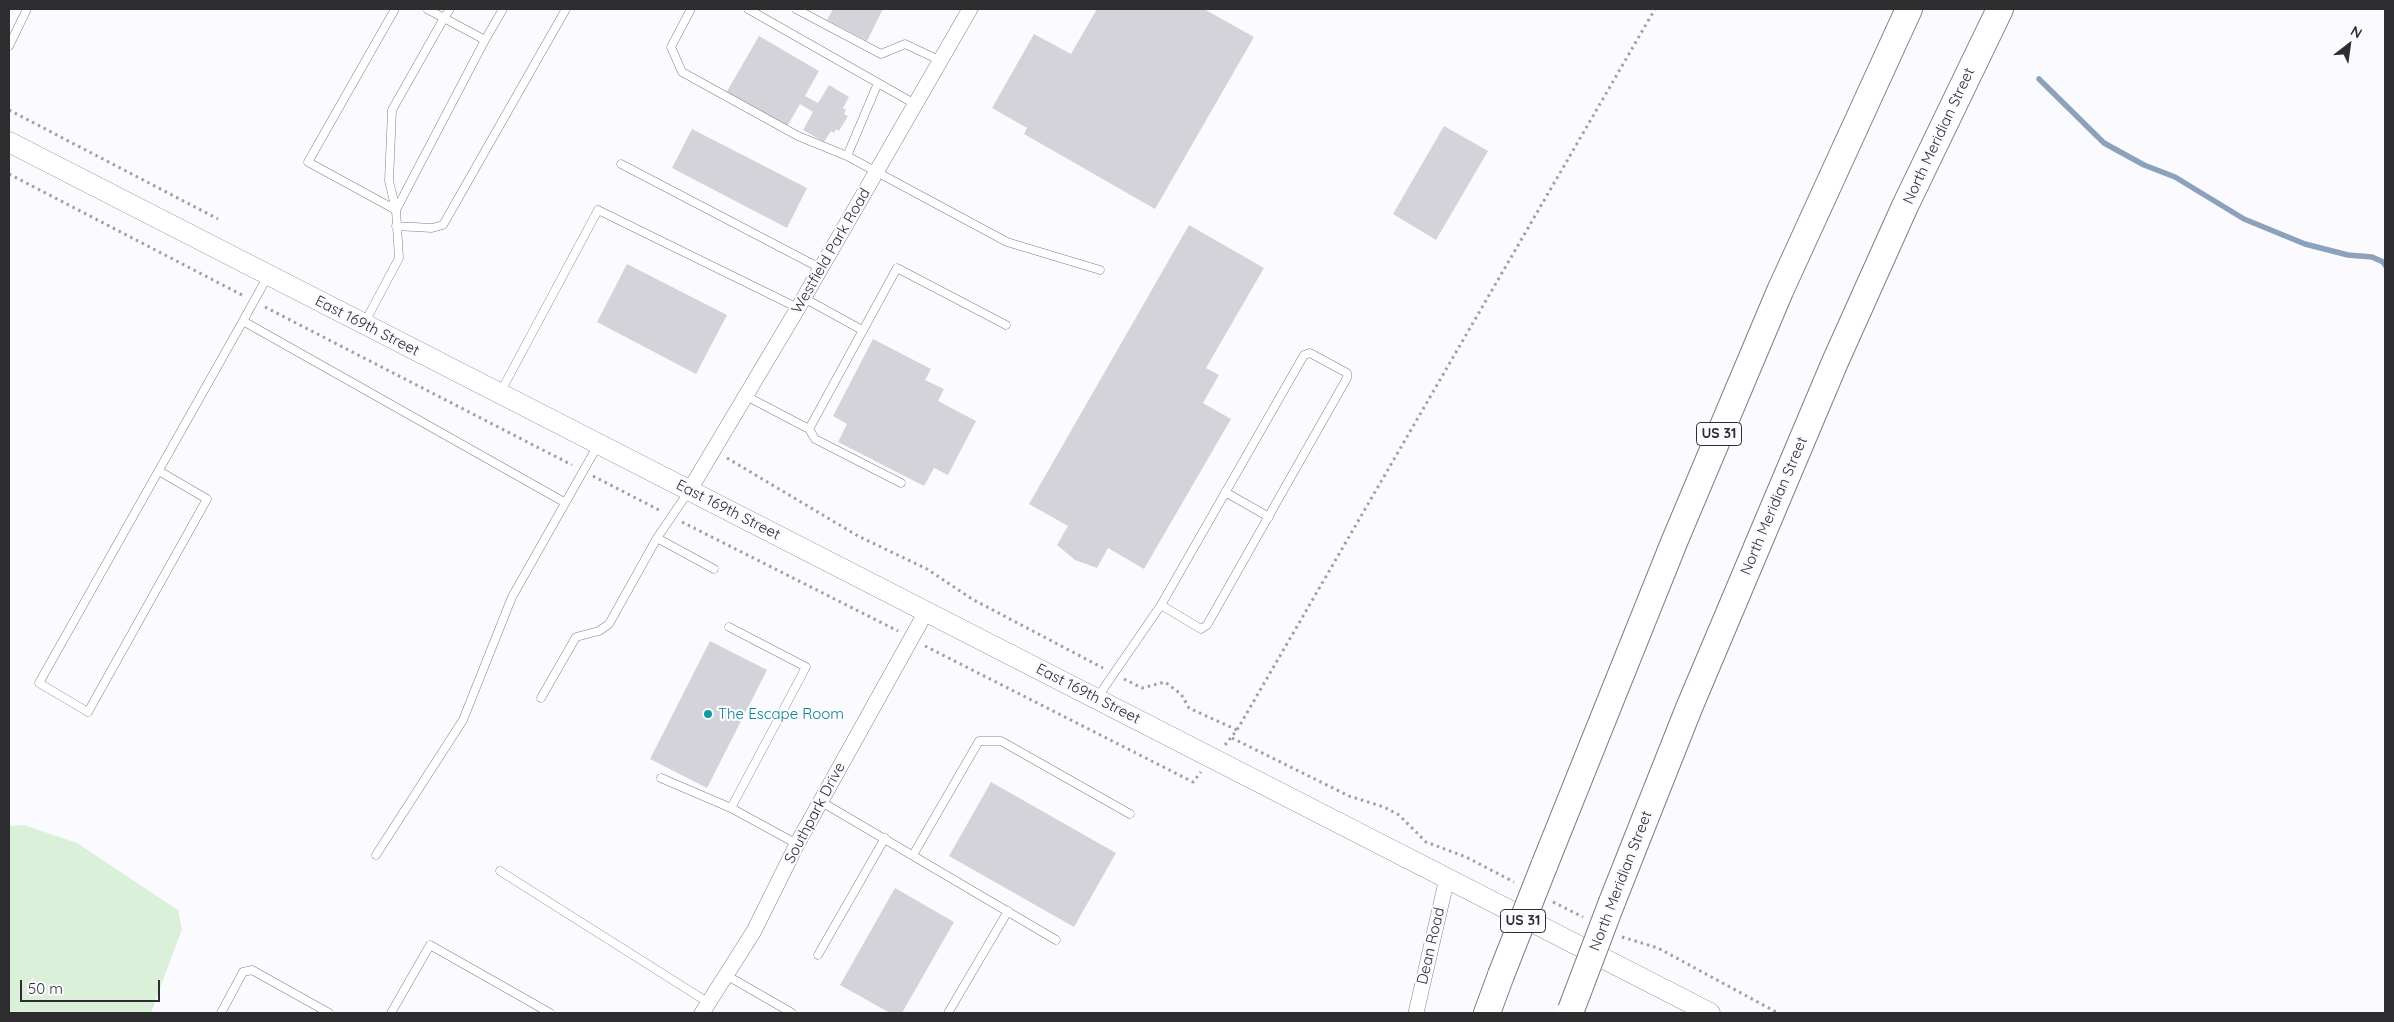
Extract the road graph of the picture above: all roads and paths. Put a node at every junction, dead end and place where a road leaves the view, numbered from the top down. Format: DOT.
graph roads {
  1 [pos="27,9"];
  2 [pos="396,9"];
  3 [pos="427,9"];
  4 [pos="450,9"];
  5 [pos="502,9"];
  6 [pos="566,9"];
  7 [pos="691,9"];
  8 [pos="748,9"];
  9 [pos="796,9"];
  10 [pos="970,9"];
  11 [pos="1655,9"];
  12 [pos="1909,9"];
  13 [pos="2000,9"];
  14 [pos="444,18"];
  15 [pos="485,40"];
  16 [pos="9,46"];
  17 [pos="939,60"];
  18 [pos="878,83"];
  19 [pos="915,104"];
  20 [pos="9,110"];
  21 [pos="9,142"];
  22 [pos="847,156"];
  23 [pos="621,164"];
  24 [pos="876,172"];
  25 [pos="9,174"];
  26 [pos="396,210"];
  27 [pos="218,219"];
  28 [pos="396,226"];
  29 [pos="820,268"];
  30 [pos="1100,270"];
  31 [pos="268,276"];
  32 [pos="254,301"];
  33 [pos="801,303"];
  34 [pos="243,321"];
  35 [pos="364,324"];
  36 [pos="1006,325"];
  37 [pos="862,330"];
  38 [pos="500,392"];
  39 [pos="746,396"];
  40 [pos="809,429"];
  41 [pos="598,445"];
  42 [pos="713,451"];
  43 [pos="159,471"];
  44 [pos="583,471"];
  45 [pos="901,483"];
  46 [pos="689,491"];
  47 [pos="1225,492"];
  48 [pos="564,502"];
  49 [pos="671,516"];
  50 [pos="1269,517"];
  51 [pos="658,538"];
  52 [pos="714,569"];
  53 [pos="972,598"];
  54 [pos="1161,605"];
  55 [pos="926,612"];
  56 [pos="729,627"];
  57 [pos="912,638"];
  58 [pos="541,698"];
  59 [pos="1097,698"];
  60 [pos="1232,738"];
  61 [pos="1212,758"];
  62 [pos="661,778"];
  63 [pos="1194,782"];
  64 [pos="820,801"];
  65 [pos="731,808"];
  66 [pos="1130,814"];
  67 [pos="885,838"];
  68 [pos="797,844"];
  69 [pos="376,855"];
  70 [pos="913,855"];
  71 [pos="500,871"];
  72 [pos="1447,878"];
  73 [pos="1518,884"];
  74 [pos="1553,901"];
  75 [pos="1008,911"];
  76 [pos="1587,919"];
  77 [pos="1613,932"];
  78 [pos="1056,940"];
  79 [pos="818,955"];
  80 [pos="726,975"];
  81 [pos="706,1008"];
  82 [pos="780,1010"];
  83 [pos="1571,1012"];
  84 [pos="221,1013"];
  85 [pos="329,1013"];
  86 [pos="391,1013"];
  87 [pos="550,1013"];
  88 [pos="792,1013"];
  89 [pos="948,1013"];
  90 [pos="1416,1013"];
  91 [pos="1487,1013"];
  92 [pos="1710,1013"];
  93 [pos="1778,1013"];
  1 -- 16 [label="lane"];
  2 -- 26 [label="lane"];
  3 -- 14 [label="lane"];
  4 -- 14 [label="lane"];
  5 -- 15 [label="lane"];
  6 -- 28 [label="lane"];
  7 -- 22 [label="lane"];
  8 -- 18 [label="lane"];
  9 -- 17 [label="lane"];
  10 -- 17 [label="street, Westfield Park Road"];
  11 -- 60 [label="path"];
  12 -- 91 [label="highway, US 31, bridge"];
  13 -- 83 [label="highway, North Meridian Street, bridge"];
  14 -- 15 [label="lane"];
  14 -- 26 [label="lane"];
  15 -- 26 [label="lane"];
  17 -- 19 [label="street, Westfield Park Road"];
  18 -- 19 [label="lane"];
  18 -- 22 [label="lane"];
  19 -- 24 [label="street, Westfield Park Road"];
  20 -- 27 [label="path"];
  21 -- 31 [label="street, East 169th Street"];
  22 -- 24 [label="lane"];
  23 -- 29 [label="lane"];
  24 -- 29 [label="street, Westfield Park Road"];
  24 -- 30 [label="lane"];
  25 -- 32 [label="path"];
  26 -- 28 [label="lane"];
  28 -- 35 [label="lane"];
  29 -- 33 [label="street, Westfield Park Road"];
  31 -- 32 [label="lane"];
  31 -- 35 [label="street, East 169th Street"];
  32 -- 34 [label="lane"];
  32 -- 44 [label="path"];
  33 -- 37 [label="lane"];
  33 -- 38 [label="lane"];
  33 -- 39 [label="street, Westfield Park Road"];
  34 -- 43 [label="lane"];
  34 -- 48 [label="lane"];
  35 -- 38 [label="street, East 169th Street"];
  36 -- 37 [label="lane"];
  37 -- 40 [label="lane"];
  38 -- 41 [label="street, East 169th Street"];
  39 -- 40 [label="lane"];
  39 -- 42 [label="street, Westfield Park Road"];
  40 -- 45 [label="lane"];
  41 -- 44 [label="lane"];
  41 -- 46 [label="street, East 169th Street"];
  42 -- 46 [label="street, Westfield Park Road"];
  42 -- 53 [label="path"];
  43 -- 43 [label="lane"];
  44 -- 48 [label="lane"];
  44 -- 49 [label="path"];
  46 -- 49 [label="lane"];
  46 -- 55 [label="street, East 169th Street"];
  47 -- 50 [label="lane"];
  47 -- 50 [label="lane"];
  47 -- 54 [label="lane"];
  48 -- 69 [label="lane"];
  49 -- 51 [label="lane"];
  49 -- 57 [label="path"];
  50 -- 54 [label="lane"];
  51 -- 52 [label="lane"];
  51 -- 58 [label="lane"];
  54 -- 59 [label="lane"];
  55 -- 57 [label="street, Southpark Drive"];
  55 -- 59 [label="street, East 169th Street"];
  56 -- 65 [label="lane"];
  57 -- 63 [label="path"];
  57 -- 64 [label="street, Southpark Drive"];
  59 -- 61 [label="street, East 169th Street"];
  60 -- 61 [label="path"];
  60 -- 73 [label="path"];
  61 -- 72 [label="street, East 169th Street"];
  62 -- 65 [label="lane"];
  64 -- 67 [label="lane"];
  64 -- 68 [label="street, Southpark Drive"];
  65 -- 68 [label="lane"];
  66 -- 70 [label="lane"];
  67 -- 70 [label="lane"];
  67 -- 79 [label="lane"];
  68 -- 80 [label="street, Southpark Drive"];
  70 -- 75 [label="lane"];
  71 -- 81 [label="lane"];
  72 -- 90 [label="street, Dean Road"];
  72 -- 92 [label="street, East 169th Street"];
  74 -- 76 [label="path"];
  75 -- 78 [label="lane"];
  75 -- 89 [label="lane"];
  77 -- 93 [label="path"];
  80 -- 81 [label="street, Southpark Drive"];
  80 -- 82 [label="lane"];
  82 -- 88 [label="lane"];
  84 -- 85 [label="lane"];
  86 -- 87 [label="lane"];
}
